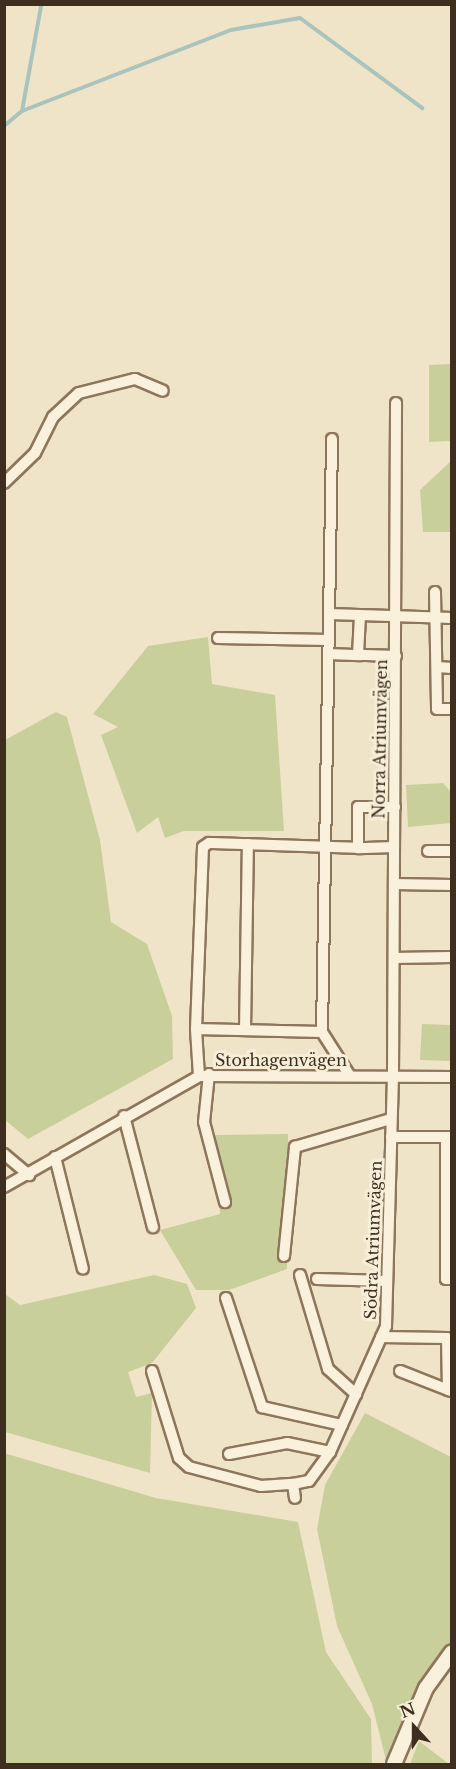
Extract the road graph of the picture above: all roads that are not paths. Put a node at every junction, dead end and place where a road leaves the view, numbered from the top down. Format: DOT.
graph roads {
  1 [pos="163,391"];
  2 [pos="396,403"];
  3 [pos="332,439"];
  4 [pos="4,483"];
  5 [pos="435,592"];
  6 [pos="329,614"];
  7 [pos="360,615"];
  8 [pos="396,615"];
  9 [pos="452,618"];
  10 [pos="438,620"];
  11 [pos="218,638"];
  12 [pos="328,640"];
  13 [pos="328,654"];
  14 [pos="361,655"];
  15 [pos="396,656"];
  16 [pos="437,668"];
  17 [pos="452,668"];
  18 [pos="452,709"];
  19 [pos="395,807"];
  20 [pos="248,844"];
  21 [pos="326,847"];
  22 [pos="394,847"];
  23 [pos="357,848"];
  24 [pos="428,851"];
  25 [pos="452,851"];
  26 [pos="394,884"];
  27 [pos="452,885"];
  28 [pos="452,957"];
  29 [pos="394,958"];
  30 [pos="196,1029"];
  31 [pos="245,1030"];
  32 [pos="322,1032"];
  33 [pos="204,1075"];
  34 [pos="393,1075"];
  35 [pos="350,1076"];
  36 [pos="452,1077"];
  37 [pos="124,1116"];
  38 [pos="391,1119"];
  39 [pos="391,1137"];
  40 [pos="449,1137"];
  41 [pos="4,1154"];
  42 [pos="55,1157"];
  43 [pos="28,1175"];
  44 [pos="4,1187"];
  45 [pos="225,1202"];
  46 [pos="449,1210"];
  47 [pos="153,1227"];
  48 [pos="284,1256"];
  49 [pos="83,1269"];
  50 [pos="300,1275"];
  51 [pos="317,1279"];
  52 [pos="452,1279"];
  53 [pos="387,1281"];
  54 [pos="226,1298"];
  55 [pos="449,1336"];
  56 [pos="381,1337"];
  57 [pos="153,1371"];
  58 [pos="400,1371"];
  59 [pos="450,1391"];
  60 [pos="356,1394"];
  61 [pos="342,1425"];
  62 [pos="330,1452"];
  63 [pos="229,1454"];
  64 [pos="293,1484"];
  65 [pos="296,1498"];
  66 [pos="452,1652"];
  67 [pos="393,1764"];
  1 -- 4 [label="street"];
  2 -- 8 [label="street, Norra Atriumvägen"];
  3 -- 6 [label="street"];
  5 -- 10 [label="street"];
  6 -- 7 [label="street"];
  6 -- 12 [label="street"];
  7 -- 8 [label="street"];
  7 -- 14 [label="street"];
  8 -- 10 [label="street"];
  8 -- 15 [label="street, Norra Atriumvägen"];
  9 -- 10 [label="street"];
  10 -- 16 [label="street"];
  11 -- 12 [label="street"];
  12 -- 13 [label="street"];
  13 -- 14 [label="street"];
  13 -- 21 [label="street"];
  14 -- 15 [label="street"];
  15 -- 19 [label="street, Norra Atriumvägen"];
  16 -- 17 [label="street"];
  16 -- 18 [label="street"];
  19 -- 22 [label="street, Norra Atriumvägen"];
  19 -- 23 [label="street"];
  20 -- 21 [label="street"];
  20 -- 30 [label="street"];
  20 -- 31 [label="street"];
  21 -- 23 [label="street"];
  21 -- 32 [label="street"];
  22 -- 23 [label="street"];
  22 -- 26 [label="street, Norra Atriumvägen"];
  24 -- 25 [label="street"];
  26 -- 27 [label="street"];
  26 -- 29 [label="street, Norra Atriumvägen"];
  28 -- 29 [label="street"];
  29 -- 34 [label="street, Norra Atriumvägen"];
  30 -- 31 [label="street"];
  30 -- 33 [label="street"];
  31 -- 32 [label="street"];
  32 -- 35 [label="street"];
  33 -- 35 [label="street, Storhagenvägen"];
  33 -- 37 [label="street, Storhagenvägen"];
  33 -- 45 [label="street"];
  34 -- 35 [label="street, Storhagenvägen"];
  34 -- 36 [label="street, Storhagenvägen"];
  34 -- 38 [label="street, Södra Atriumvägen"];
  37 -- 42 [label="street, Storhagenvägen"];
  37 -- 47 [label="street"];
  38 -- 39 [label="street, Södra Atriumvägen"];
  38 -- 48 [label="street"];
  39 -- 40 [label="street"];
  39 -- 53 [label="street, Södra Atriumvägen"];
  40 -- 46 [label="street"];
  41 -- 43 [label="street"];
  42 -- 43 [label="street, Storhagenvägen"];
  42 -- 49 [label="street"];
  43 -- 44 [label="street, Storhagenvägen"];
  46 -- 52 [label="street"];
  50 -- 60 [label="street"];
  51 -- 53 [label="street"];
  53 -- 56 [label="street, Södra Atriumvägen"];
  54 -- 61 [label="street"];
  55 -- 56 [label="street"];
  55 -- 59 [label="street"];
  56 -- 60 [label="street, Södra Atriumvägen"];
  57 -- 64 [label="street, Södra Atriumvägen"];
  58 -- 59 [label="street"];
  60 -- 61 [label="street, Södra Atriumvägen"];
  61 -- 62 [label="street, Södra Atriumvägen"];
  62 -- 63 [label="street"];
  62 -- 64 [label="street, Södra Atriumvägen"];
  64 -- 65 [label="street"];
  66 -- 67 [label="street"];
}
